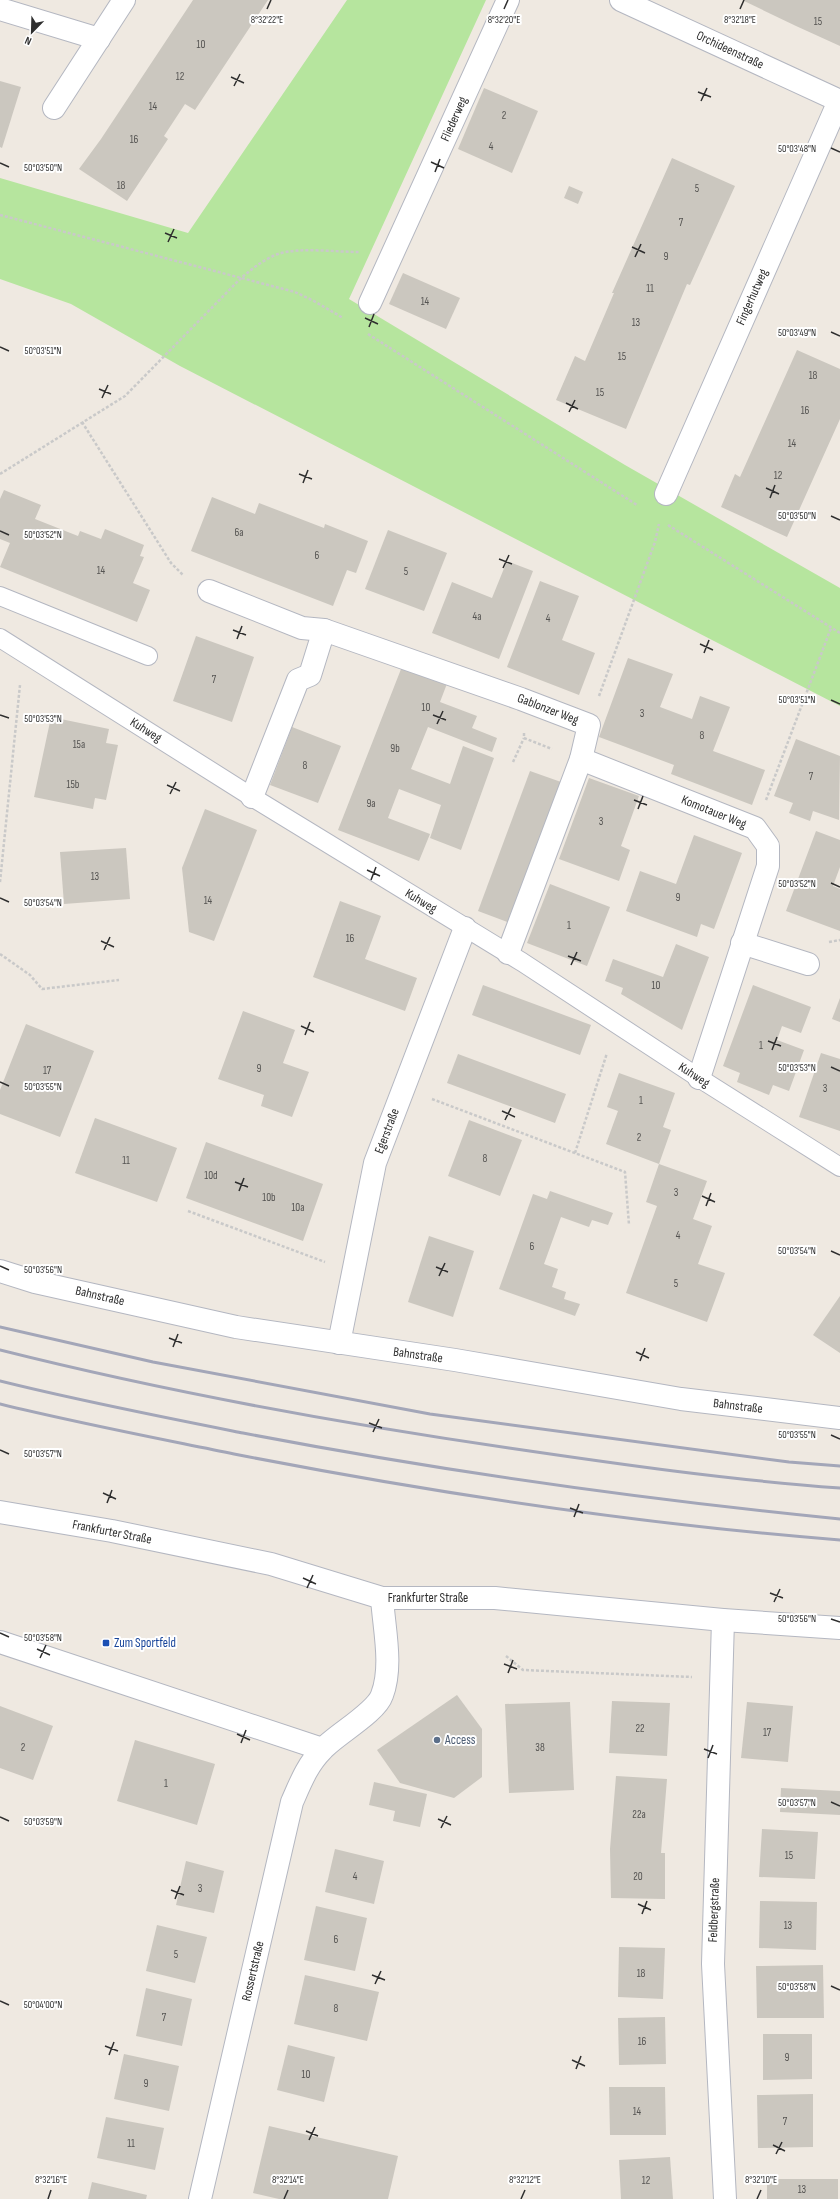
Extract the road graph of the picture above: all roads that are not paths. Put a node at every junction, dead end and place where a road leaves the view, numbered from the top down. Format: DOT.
graph roads {
  1 [pos="124,0"];
  2 [pos="508,0"];
  3 [pos="621,0"];
  4 [pos="0,9"];
  5 [pos="99,39"];
  6 [pos="840,101"];
  7 [pos="54,108"];
  8 [pos="370,303"];
  9 [pos="666,494"];
  10 [pos="209,591"];
  11 [pos="0,596"];
  12 [pos="324,630"];
  13 [pos="0,638"];
  14 [pos="148,656"];
  15 [pos="581,759"];
  16 [pos="252,797"];
  17 [pos="465,928"];
  18 [pos="742,943"];
  19 [pos="508,953"];
  20 [pos="808,964"];
  21 [pos="699,1078"];
  22 [pos="840,1167"];
  23 [pos="0,1271"];
  24 [pos="339,1343"];
  25 [pos="840,1418"];
  26 [pos="0,1512"];
  27 [pos="382,1598"];
  28 [pos="723,1620"];
  29 [pos="840,1628"];
  30 [pos="0,1642"];
  31 [pos="322,1750"];
  32 [pos="200,2199"];
  33 [pos="725,2199"];
  1 -- 5 [label="street"];
  2 -- 8 [label="street, Fliederweg"];
  3 -- 6 [label="street, Orchideenstraße"];
  4 -- 5 [label="street"];
  5 -- 7 [label="street"];
  6 -- 9 [label="street, Fingerhutweg"];
  10 -- 12 [label="street, Gablonzer Weg"];
  11 -- 14 [label="lane"];
  12 -- 15 [label="street, Gablonzer Weg"];
  12 -- 16 [label="street"];
  13 -- 16 [label="lane, Kuhweg"];
  15 -- 18 [label="street, Komotauer Weg"];
  15 -- 19 [label="street, Gablonzer Weg"];
  16 -- 17 [label="lane, Kuhweg"];
  17 -- 19 [label="lane, Kuhweg"];
  17 -- 24 [label="street, Egerstraße"];
  18 -- 20 [label="street"];
  18 -- 21 [label="street, Komotauer Weg"];
  19 -- 21 [label="lane, Kuhweg"];
  21 -- 22 [label="lane, Kuhweg"];
  23 -- 24 [label="street, Bahnstraße"];
  24 -- 25 [label="street, Bahnstraße"];
  26 -- 27 [label="street, Frankfurter Straße"];
  27 -- 28 [label="street, Frankfurter Straße"];
  27 -- 31 [label="street"];
  28 -- 29 [label="street, Frankfurter Straße"];
  28 -- 33 [label="street, Feldbergstraße"];
  30 -- 31 [label="street"];
  31 -- 32 [label="street, Rossertstraße"];
}
